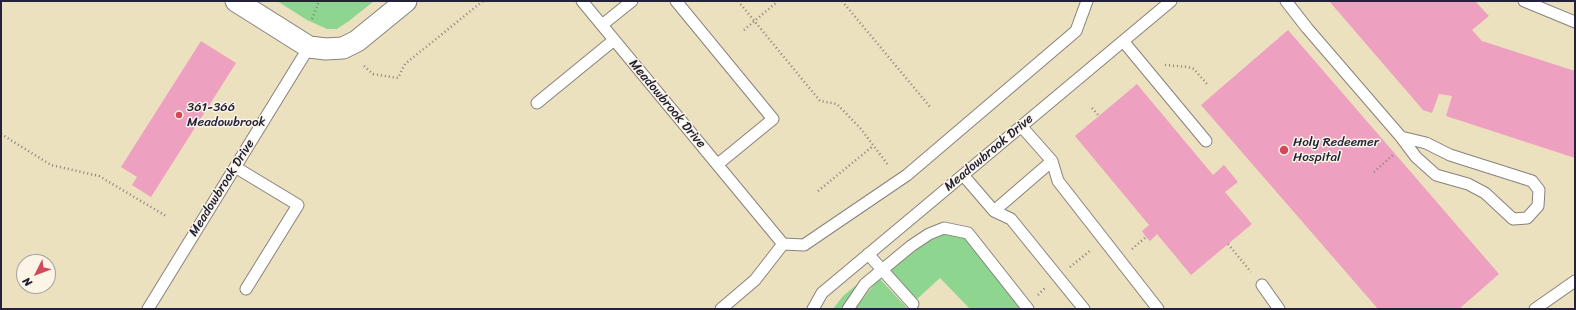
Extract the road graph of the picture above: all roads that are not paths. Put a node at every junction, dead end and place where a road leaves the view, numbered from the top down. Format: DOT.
graph roads {
  1 [pos="236,1"];
  2 [pos="406,1"];
  3 [pos="582,1"];
  4 [pos="632,1"];
  5 [pos="676,1"];
  6 [pos="1087,1"];
  7 [pos="1171,1"];
  8 [pos="1286,1"];
  9 [pos="1524,1"];
  10 [pos="1575,22"];
  11 [pos="602,25"];
  12 [pos="614,40"];
  13 [pos="1123,41"];
  14 [pos="309,47"];
  15 [pos="537,103"];
  16 [pos="1021,126"];
  17 [pos="1401,137"];
  18 [pos="1206,141"];
  19 [pos="1052,161"];
  20 [pos="718,164"];
  21 [pos="235,167"];
  22 [pos="963,175"];
  23 [pos="994,211"];
  24 [pos="783,244"];
  25 [pos="868,254"];
  26 [pos="882,270"];
  27 [pos="1575,281"];
  28 [pos="1262,285"];
  29 [pos="246,289"];
  30 [pos="913,304"];
  31 [pos="148,309"];
  32 [pos="721,309"];
  33 [pos="813,309"];
  34 [pos="848,309"];
  35 [pos="1028,309"];
  36 [pos="1084,309"];
  37 [pos="1158,309"];
  38 [pos="1278,309"];
  39 [pos="1536,309"];
  1 -- 14 [label="street"];
  2 -- 14 [label="street"];
  3 -- 11 [label="lane, Meadowbrook Drive"];
  4 -- 11 [label="lane"];
  5 -- 20 [label="lane"];
  6 -- 24 [label="lane"];
  7 -- 13 [label="lane, Meadowbrook Drive"];
  8 -- 17 [label="lane"];
  9 -- 10 [label="lane"];
  11 -- 12 [label="lane, Meadowbrook Drive"];
  12 -- 15 [label="lane"];
  12 -- 20 [label="lane, Meadowbrook Drive"];
  13 -- 16 [label="lane, Meadowbrook Drive"];
  13 -- 18 [label="lane"];
  14 -- 21 [label="lane, Meadowbrook Drive"];
  16 -- 19 [label="lane"];
  16 -- 22 [label="lane, Meadowbrook Drive"];
  17 -- 17 [label="lane"];
  19 -- 23 [label="lane"];
  19 -- 37 [label="lane"];
  20 -- 24 [label="lane, Meadowbrook Drive"];
  21 -- 29 [label="lane"];
  21 -- 31 [label="lane, Meadowbrook Drive"];
  22 -- 23 [label="lane"];
  22 -- 25 [label="lane, Meadowbrook Drive"];
  23 -- 36 [label="lane"];
  24 -- 32 [label="lane"];
  25 -- 26 [label="lane"];
  25 -- 33 [label="lane, Meadowbrook Drive"];
  26 -- 30 [label="lane"];
  26 -- 34 [label="lane"];
  26 -- 35 [label="lane"];
  27 -- 39 [label="lane"];
  28 -- 38 [label="lane"];
}
